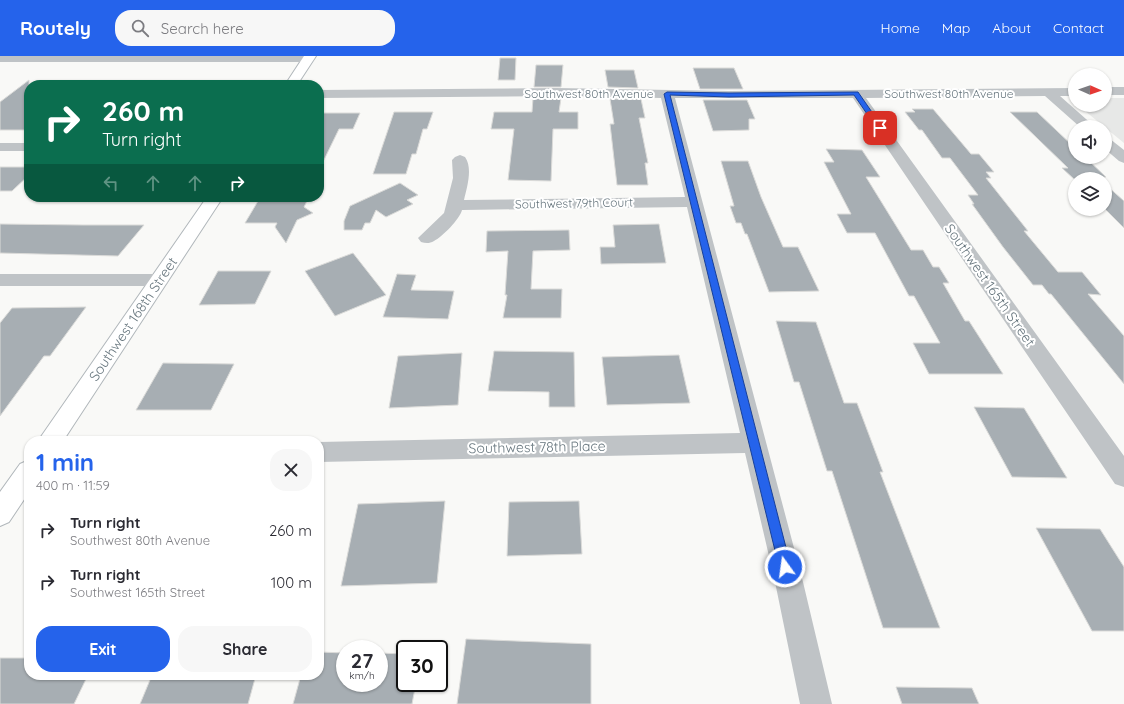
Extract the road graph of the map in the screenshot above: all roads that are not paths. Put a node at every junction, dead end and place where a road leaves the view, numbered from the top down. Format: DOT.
graph roads {
  1 [pos="310,57"];
  2 [pos="0,58"];
  3 [pos="294,80"];
  4 [pos="1124,91"];
  5 [pos="1048,92"];
  6 [pos="1068,92"];
  7 [pos="1112,92"];
  8 [pos="856,93"];
  9 [pos="324,94"];
  10 [pos="667,94"];
  11 [pos="1080,120"];
  12 [pos="0,147"];
  13 [pos="24,147"];
  14 [pos="1112,148"];
  15 [pos="1124,158"];
  16 [pos="460,160"];
  17 [pos="212,202"];
  18 [pos="694,202"];
  19 [pos="454,204"];
  20 [pos="427,238"];
  21 [pos="0,280"];
  22 [pos="160,280"];
  23 [pos="53,436"];
  24 [pos="754,443"];
  25 [pos="324,452"];
  26 [pos="1124,476"];
  27 [pos="24,477"];
  28 [pos="4,503"];
  29 [pos="816,704"];
  1 -- 2 [label="street"];
  1 -- 3 [label="street"];
  4 -- 7 [label="street"];
  5 -- 6 [label="street, Southwest 80th Avenue"];
  5 -- 8 [label="street, Southwest 80th Avenue"];
  5 -- 11 [label="street"];
  8 -- 10 [label="street, Southwest 80th Avenue"];
  8 -- 26 [label="street, Southwest 165th Street"];
  9 -- 10 [label="street, Southwest 80th Avenue"];
  10 -- 18 [label="street"];
  12 -- 13 [label="street"];
  14 -- 15 [label="street"];
  16 -- 19 [label="street"];
  17 -- 22 [label="street, Southwest 168th Street"];
  18 -- 19 [label="street, Southwest 79th Court"];
  18 -- 24 [label="street"];
  19 -- 20 [label="street"];
  21 -- 22 [label="street"];
  22 -- 23 [label="street, Southwest 168th Street"];
  24 -- 25 [label="street, Southwest 78th Place"];
  24 -- 29 [label="street"];
  27 -- 28 [label="street"];
}
